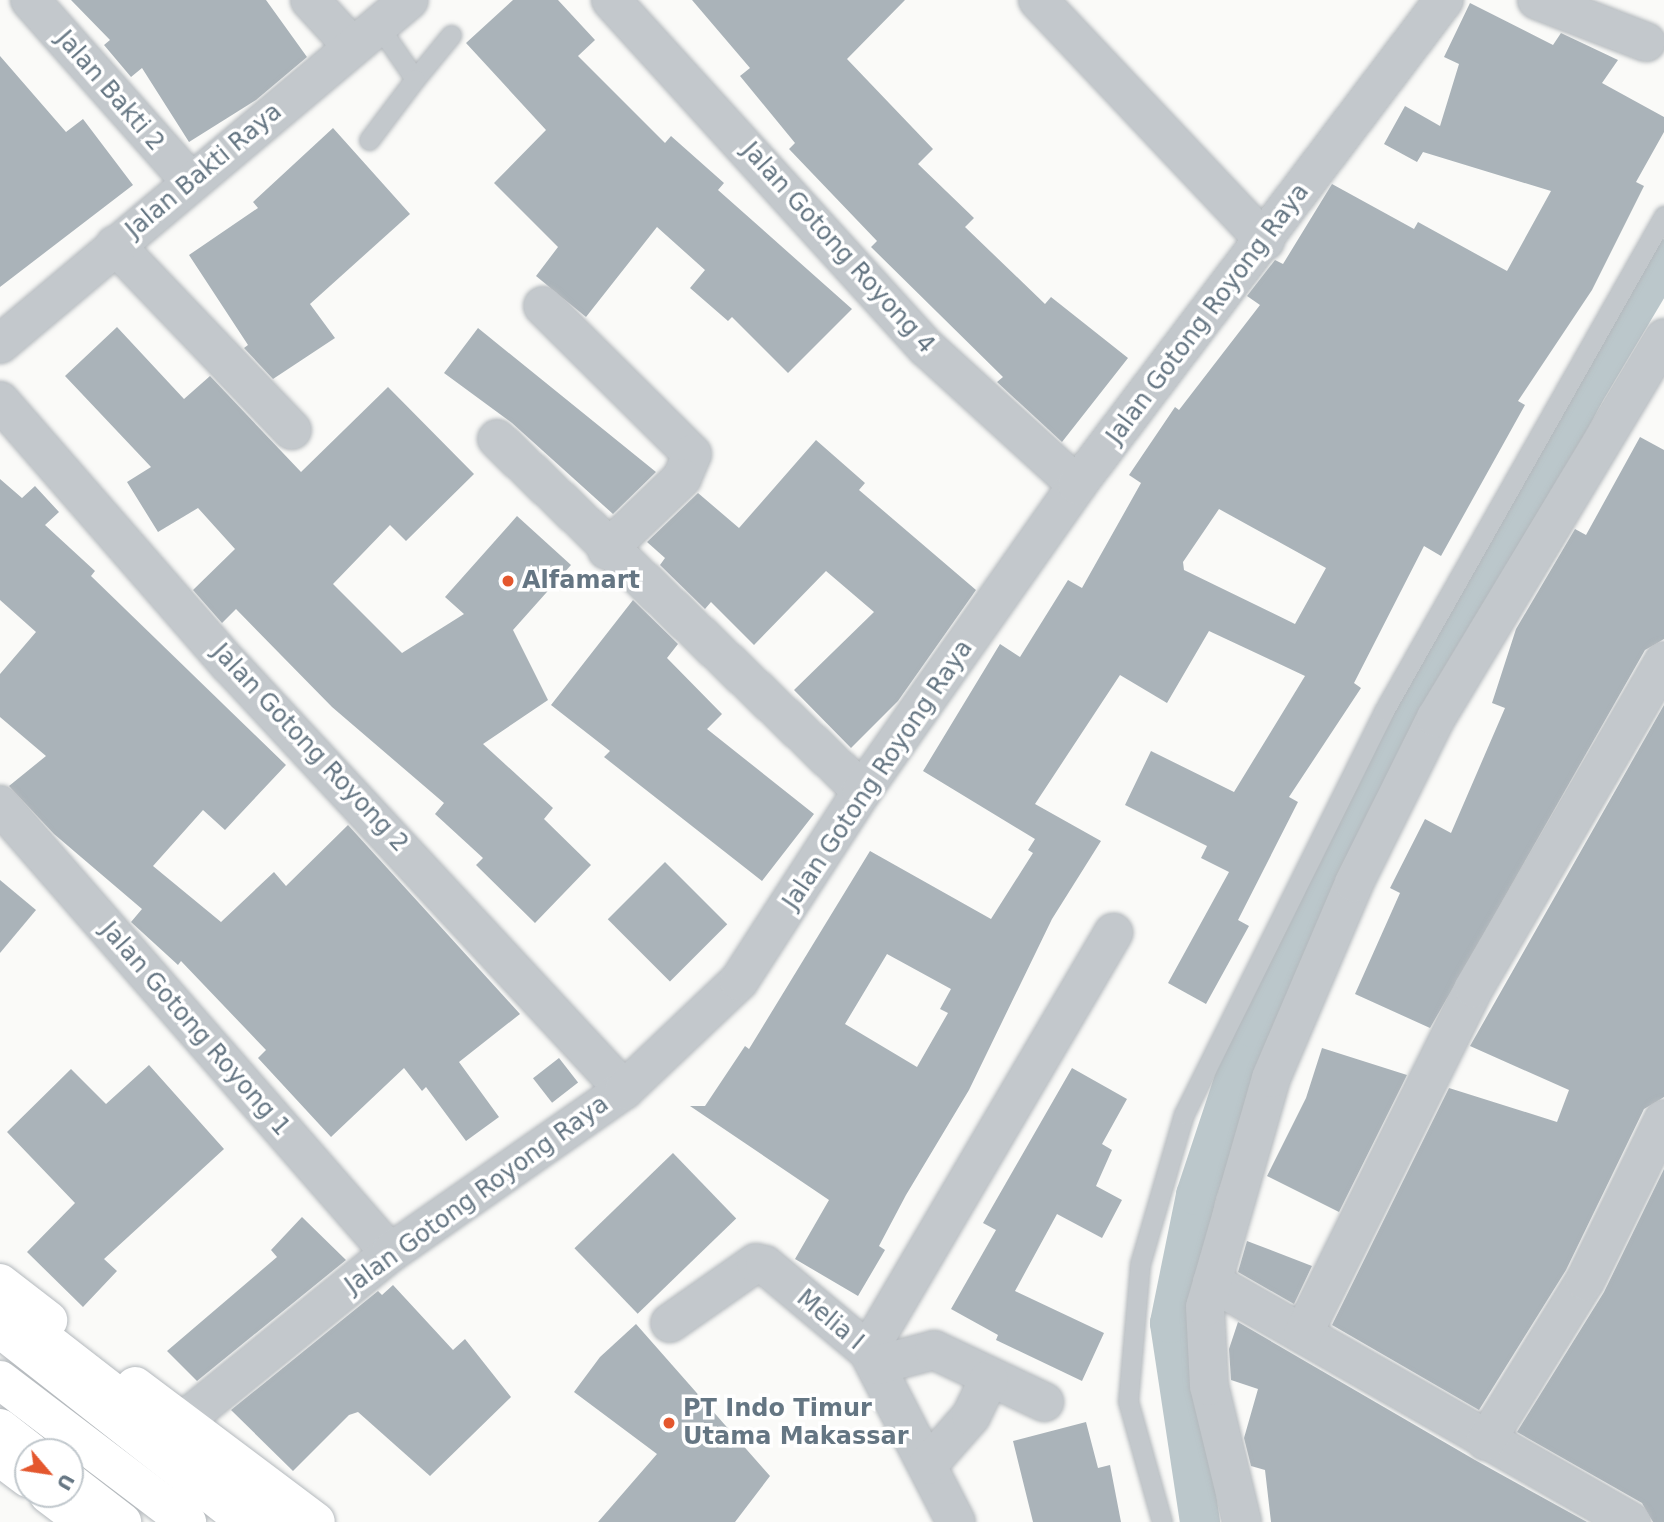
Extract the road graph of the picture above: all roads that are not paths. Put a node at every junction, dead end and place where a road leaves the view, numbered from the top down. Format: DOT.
graph roads {
  1 [pos="30,0"];
  2 [pos="310,0"];
  3 [pos="409,0"];
  4 [pos="611,0"];
  5 [pos="1038,0"];
  6 [pos="1444,0"];
  7 [pos="1537,0"];
  8 [pos="451,35"];
  9 [pos="365,36"];
  10 [pos="1646,42"];
  11 [pos="415,79"];
  12 [pos="369,140"];
  13 [pos="191,182"];
  14 [pos="1664,216"];
  15 [pos="1265,241"];
  16 [pos="115,245"];
  17 [pos="543,306"];
  18 [pos="1664,338"];
  19 [pos="0,344"];
  20 [pos="0,401"];
  21 [pos="292,430"];
  22 [pos="496,439"];
  23 [pos="1077,485"];
  24 [pos="607,550"];
  25 [pos="1664,661"];
  26 [pos="862,791"];
  27 [pos="0,805"];
  28 [pos="1113,933"];
  29 [pos="624,1090"];
  30 [pos="1664,1119"];
  31 [pos="390,1253"];
  32 [pos="1212,1282"];
  33 [pos="0,1283"];
  34 [pos="0,1305"];
  35 [pos="670,1324"];
  36 [pos="0,1329"];
  37 [pos="1303,1334"];
  38 [pos="872,1358"];
  39 [pos="989,1379"];
  40 [pos="0,1380"];
  41 [pos="1044,1402"];
  42 [pos="0,1428"];
  43 [pos="177,1430"];
  44 [pos="14,1439"];
  45 [pos="1486,1441"];
  46 [pos="928,1465"];
  47 [pos="84,1493"];
  48 [pos="66,1508"];
  49 [pos="85,1522"];
  50 [pos="122,1522"];
  51 [pos="187,1522"];
  52 [pos="247,1522"];
  53 [pos="280,1522"];
  54 [pos="316,1522"];
  55 [pos="956,1522"];
  56 [pos="1162,1522"];
  57 [pos="1242,1522"];
  58 [pos="1631,1522"];
  1 -- 13 [label="street, Jalan Bakti 2"];
  2 -- 9 [label="street"];
  3 -- 9 [label="street, Jalan Bakti Raya"];
  4 -- 23 [label="street, Jalan Gotong Royong 4"];
  5 -- 15 [label="street"];
  6 -- 15 [label="street, Jalan Gotong Royong Raya"];
  7 -- 10 [label="street"];
  8 -- 11 [label="lane"];
  9 -- 11 [label="lane"];
  9 -- 13 [label="street, Jalan Bakti Raya"];
  11 -- 12 [label="lane"];
  13 -- 16 [label="street, Jalan Bakti Raya"];
  14 -- 56 [label="lane"];
  15 -- 23 [label="street, Jalan Gotong Royong Raya"];
  16 -- 19 [label="street, Jalan Bakti Raya"];
  16 -- 21 [label="street"];
  17 -- 24 [label="street"];
  18 -- 32 [label="street"];
  20 -- 29 [label="street, Jalan Gotong Royong 2"];
  22 -- 24 [label="street"];
  23 -- 26 [label="street, Jalan Gotong Royong Raya"];
  24 -- 26 [label="street"];
  25 -- 37 [label="street"];
  26 -- 29 [label="street, Jalan Gotong Royong Raya"];
  27 -- 31 [label="street, Jalan Gotong Royong 1"];
  28 -- 38 [label="street"];
  29 -- 31 [label="street, Jalan Gotong Royong Raya"];
  30 -- 45 [label="street"];
  31 -- 43 [label="street, Jalan Gotong Royong Raya"];
  32 -- 37 [label="street"];
  32 -- 57 [label="street"];
  33 -- 43 [label="highway"];
  34 -- 43 [label="highway"];
  35 -- 38 [label="street, Melia I"];
  36 -- 52 [label="highway"];
  37 -- 45 [label="street"];
  38 -- 39 [label="street"];
  38 -- 46 [label="street, Melia I"];
  39 -- 41 [label="street"];
  39 -- 46 [label="street"];
  40 -- 51 [label="highway"];
  42 -- 44 [label="highway"];
  43 -- 53 [label="highway"];
  43 -- 54 [label="highway"];
  45 -- 58 [label="street"];
  46 -- 55 [label="street, Melia I"];
  47 -- 50 [label="highway"];
  48 -- 49 [label="highway"];
}
